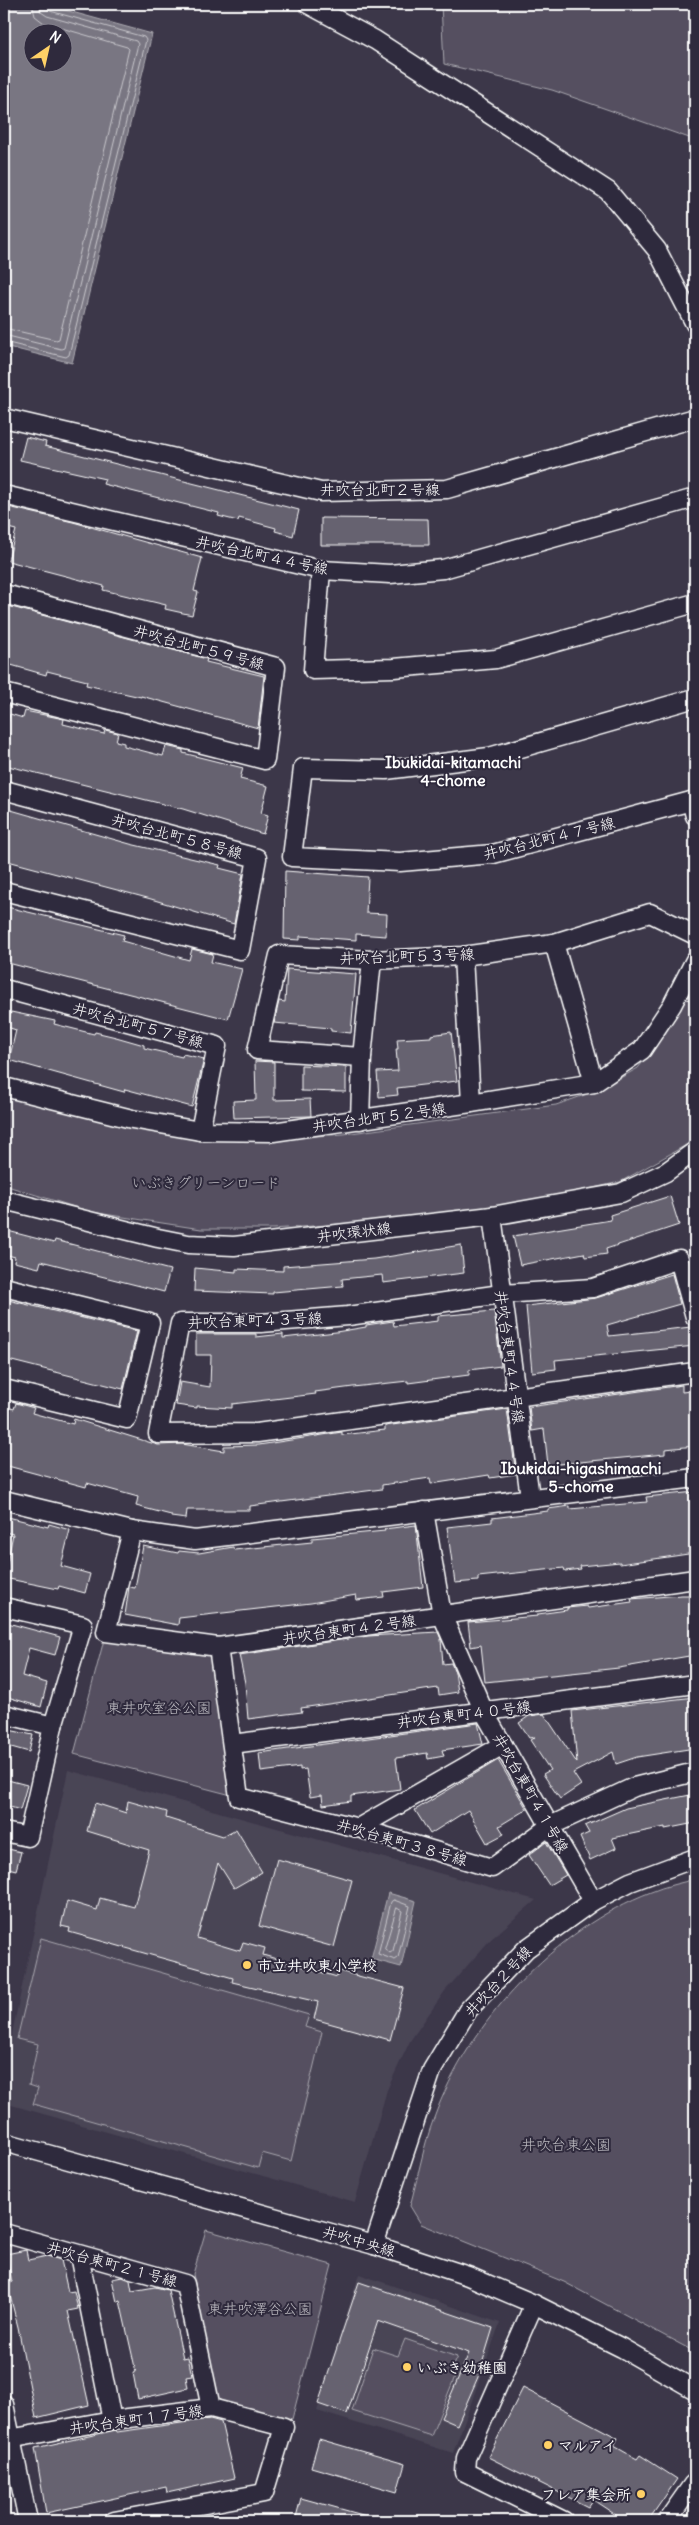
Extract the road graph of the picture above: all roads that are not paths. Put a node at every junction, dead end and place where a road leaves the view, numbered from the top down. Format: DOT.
graph roads {
  1 [pos="308,4"];
  2 [pos="695,324"];
  3 [pos="4,418"];
  4 [pos="695,418"];
  5 [pos="4,495"];
  6 [pos="695,498"];
  7 [pos="321,570"];
  8 [pos="4,594"];
  9 [pos="695,603"];
  10 [pos="4,693"];
  11 [pos="695,698"];
  12 [pos="4,790"];
  13 [pos="694,806"];
  14 [pos="4,891"];
  15 [pos="695,936"];
  16 [pos="554,943"];
  17 [pos="463,956"];
  18 [pos="372,960"];
  19 [pos="695,960"];
  20 [pos="4,989"];
  21 [pos="362,1056"];
  22 [pos="594,1082"];
  23 [pos="4,1087"];
  24 [pos="471,1104"];
  25 [pos="360,1120"];
  26 [pos="200,1131"];
  27 [pos="695,1150"];
  28 [pos="4,1200"];
  29 [pos="492,1216"];
  30 [pos="4,1287"];
  31 [pos="501,1294"];
  32 [pos="695,1317"];
  33 [pos="695,1372"];
  34 [pos="4,1389"];
  35 [pos="516,1397"];
  36 [pos="695,1478"];
  37 [pos="530,1497"];
  38 [pos="4,1500"];
  39 [pos="424,1511"];
  40 [pos="132,1531"];
  41 [pos="695,1579"];
  42 [pos="4,1607"];
  43 [pos="442,1615"];
  44 [pos="218,1647"];
  45 [pos="695,1684"];
  46 [pos="484,1712"];
  47 [pos="4,1714"];
  48 [pos="53,1726"];
  49 [pos="232,1744"];
  50 [pos="503,1745"];
  51 [pos="695,1772"];
  52 [pos="550,1826"];
  53 [pos="358,1828"];
  54 [pos="4,1832"];
  55 [pos="695,1858"];
  56 [pos="593,1902"];
  57 [pos="4,2142"];
  58 [pos="4,2233"];
  59 [pos="374,2245"];
  60 [pos="79,2255"];
  61 [pos="534,2304"];
  62 [pos="695,2390"];
  63 [pos="4,2404"];
  64 [pos="211,2408"];
  65 [pos="112,2420"];
  66 [pos="7,2440"];
  67 [pos="695,2486"];
  68 [pos="28,2521"];
  69 [pos="114,2521"];
  70 [pos="564,2521"];
  71 [pos="667,2521"];
  1 -- 2 [label="street"];
  3 -- 4 [label="street, 井吹台北町２号線"];
  5 -- 7 [label="street, 井吹台北町４４号線"];
  6 -- 7 [label="street, 井吹台北町４４号線"];
  7 -- 9 [label="street"];
  8 -- 10 [label="street, 井吹台北町５９号線"];
  11 -- 13 [label="street, 井吹台北町４７号線"];
  12 -- 14 [label="street, 井吹台北町５８号線"];
  15 -- 16 [label="street, 井吹台北町５３号線"];
  16 -- 17 [label="street, 井吹台北町５３号線"];
  16 -- 22 [label="street"];
  17 -- 18 [label="street, 井吹台北町５３号線"];
  17 -- 24 [label="street"];
  18 -- 21 [label="street"];
  18 -- 21 [label="street, 井吹台北町５３号線"];
  19 -- 22 [label="street, 井吹台北町５２号線"];
  20 -- 26 [label="street, 井吹台北町５７号線"];
  21 -- 25 [label="street"];
  22 -- 24 [label="street, 井吹台北町５２号線"];
  23 -- 26 [label="street, 井吹台北町５２号線"];
  24 -- 25 [label="street, 井吹台北町５２号線"];
  25 -- 26 [label="street, 井吹台北町５２号線"];
  27 -- 29 [label="street, 井吹環状線"];
  28 -- 29 [label="street, 井吹環状線"];
  29 -- 31 [label="street, 井吹台東町４４号線"];
  30 -- 34 [label="street"];
  31 -- 32 [label="street, 井吹台東町４３号線"];
  31 -- 35 [label="street, 井吹台東町４４号線"];
  31 -- 35 [label="street, 井吹台東町４３号線"];
  33 -- 35 [label="street, 井吹台東町４３号線"];
  35 -- 37 [label="street, 井吹台東町４４号線"];
  36 -- 37 [label="street"];
  37 -- 39 [label="street"];
  38 -- 40 [label="street"];
  39 -- 40 [label="street"];
  39 -- 43 [label="street, 井吹台東町４１号線"];
  40 -- 44 [label="street, 井吹台東町４２号線"];
  41 -- 43 [label="street, 井吹台東町４２号線"];
  42 -- 48 [label="street"];
  43 -- 44 [label="street, 井吹台東町４２号線"];
  43 -- 46 [label="street, 井吹台東町４１号線"];
  44 -- 49 [label="street, 井吹台東町３８号線"];
  45 -- 46 [label="street, 井吹台東町４０号線"];
  46 -- 49 [label="street, 井吹台東町４０号線"];
  46 -- 50 [label="street, 井吹台東町４１号線"];
  47 -- 48 [label="street"];
  48 -- 54 [label="street"];
  49 -- 53 [label="street, 井吹台東町３８号線"];
  50 -- 52 [label="street, 井吹台東町４１号線"];
  50 -- 53 [label="street"];
  51 -- 52 [label="street, 井吹台東町３８号線"];
  52 -- 53 [label="street, 井吹台東町３８号線"];
  52 -- 56 [label="street, 井吹台東町４１号線"];
  55 -- 56 [label="street, 井吹台２号線"];
  56 -- 59 [label="street, 井吹台２号線"];
  57 -- 59 [label="street, 井吹中央線"];
  58 -- 60 [label="street, 井吹台東町２１号線"];
  59 -- 61 [label="street, 井吹中央線"];
  60 -- 64 [label="street, 井吹台東町２１号線"];
  60 -- 65 [label="street"];
  61 -- 62 [label="street, 井吹中央線"];
  61 -- 70 [label="street"];
  63 -- 66 [label="street"];
  64 -- 65 [label="street, 井吹台東町１７号線"];
  64 -- 69 [label="street, 井吹台東町１７号線"];
  65 -- 66 [label="street, 井吹台東町１７号線"];
  66 -- 68 [label="street"];
  67 -- 71 [label="street"];
}
